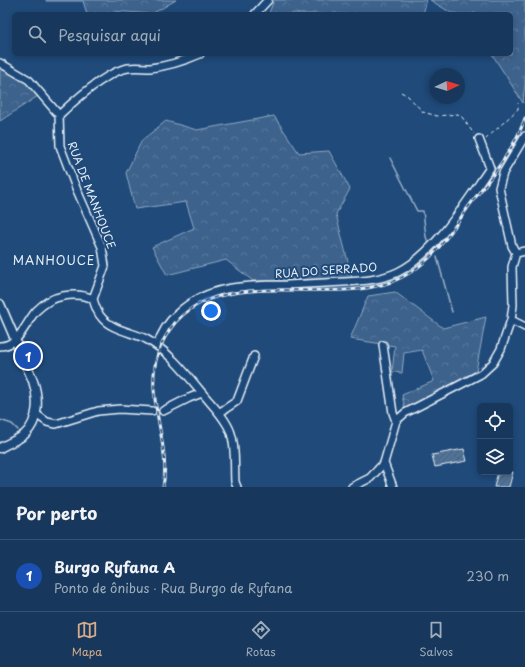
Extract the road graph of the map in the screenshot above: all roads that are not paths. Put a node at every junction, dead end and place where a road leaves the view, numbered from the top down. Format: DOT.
graph roads {
  1 [pos="268,0"];
  2 [pos="257,12"];
  3 [pos="196,56"];
  4 [pos="0,63"];
  5 [pos="59,115"];
  6 [pos="525,136"];
  7 [pos="479,140"];
  8 [pos="525,251"];
  9 [pos="516,253"];
  10 [pos="93,299"];
  11 [pos="0,304"];
  12 [pos="511,320"];
  13 [pos="525,327"];
  14 [pos="16,340"];
  15 [pos="383,345"];
  16 [pos="0,346"];
  17 [pos="157,346"];
  18 [pos="254,356"];
  19 [pos="202,393"];
  20 [pos="152,411"];
  21 [pos="163,411"];
  22 [pos="219,413"];
  23 [pos="36,414"];
  24 [pos="396,421"];
  25 [pos="0,448"];
  26 [pos="384,463"];
  27 [pos="237,487"];
  28 [pos="352,487"];
  29 [pos="393,487"];
  1 -- 2 [label="street"];
  3 -- 5 [label="street"];
  4 -- 5 [label="street"];
  5 -- 10 [label="street, RUA DE MANHOUCE"];
  6 -- 9 [label="street"];
  7 -- 17 [label="street, RUA DO SERRADO"];
  8 -- 9 [label="street"];
  9 -- 12 [label="street"];
  10 -- 14 [label="street"];
  10 -- 17 [label="street"];
  11 -- 14 [label="main road"];
  12 -- 13 [label="street"];
  12 -- 24 [label="street"];
  14 -- 16 [label="street"];
  14 -- 23 [label="main road"];
  15 -- 24 [label="street"];
  17 -- 19 [label="street"];
  18 -- 22 [label="street"];
  19 -- 21 [label="street"];
  19 -- 22 [label="street"];
  20 -- 23 [label="street"];
  22 -- 27 [label="street"];
  23 -- 25 [label="main road"];
  24 -- 26 [label="street"];
  26 -- 28 [label="street"];
  26 -- 29 [label="street"];
}
